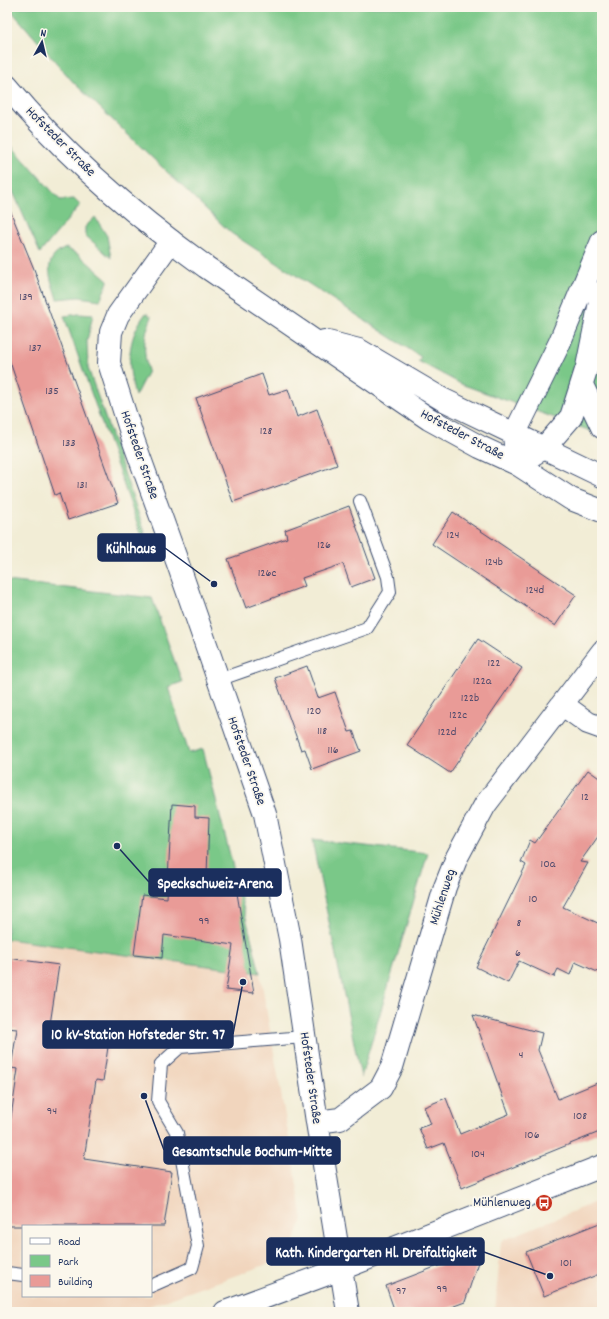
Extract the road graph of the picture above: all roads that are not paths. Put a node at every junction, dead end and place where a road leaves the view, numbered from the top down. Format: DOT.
graph roads {
  1 [pos="7,86"];
  2 [pos="602,241"];
  3 [pos="171,242"];
  4 [pos="602,292"];
  5 [pos="307,336"];
  6 [pos="582,385"];
  7 [pos="602,427"];
  8 [pos="514,435"];
  9 [pos="544,448"];
  10 [pos="518,464"];
  11 [pos="602,476"];
  12 [pos="360,501"];
  13 [pos="602,511"];
  14 [pos="602,652"];
  15 [pos="218,680"];
  16 [pos="563,705"];
  17 [pos="602,728"];
  18 [pos="304,1037"];
  19 [pos="316,1122"];
  20 [pos="602,1166"];
  21 [pos="342,1269"];
  22 [pos="7,1272"];
  23 [pos="22,1275"];
  24 [pos="152,1286"];
  25 [pos="225,1312"];
  26 [pos="348,1312"];
  1 -- 3 [label="main road, Hofsteder Straße"];
  2 -- 8 [label="main road"];
  3 -- 5 [label="main road, Hofsteder Straße"];
  3 -- 15 [label="main road, Hofsteder Straße"];
  4 -- 6 [label="main road"];
  5 -- 8 [label="main road, Hofsteder Straße"];
  5 -- 10 [label="main road, Hofsteder Straße"];
  6 -- 7 [label="main road"];
  6 -- 9 [label="main road"];
  8 -- 9 [label="main road, Hofsteder Straße"];
  8 -- 10 [label="main road"];
  9 -- 10 [label="main road"];
  9 -- 11 [label="main road, Hofsteder Straße"];
  10 -- 13 [label="main road, Hofsteder Straße"];
  12 -- 15 [label="lane"];
  14 -- 16 [label="main road, Mühlenweg"];
  15 -- 18 [label="main road, Hofsteder Straße"];
  16 -- 17 [label="main road"];
  16 -- 19 [label="main road, Mühlenweg"];
  18 -- 19 [label="main road, Hofsteder Straße"];
  18 -- 24 [label="lane"];
  19 -- 21 [label="main road, Hofsteder Straße"];
  20 -- 21 [label="main road"];
  21 -- 25 [label="main road"];
  21 -- 26 [label="main road, Hofsteder Straße"];
  22 -- 23 [label="lane"];
}
